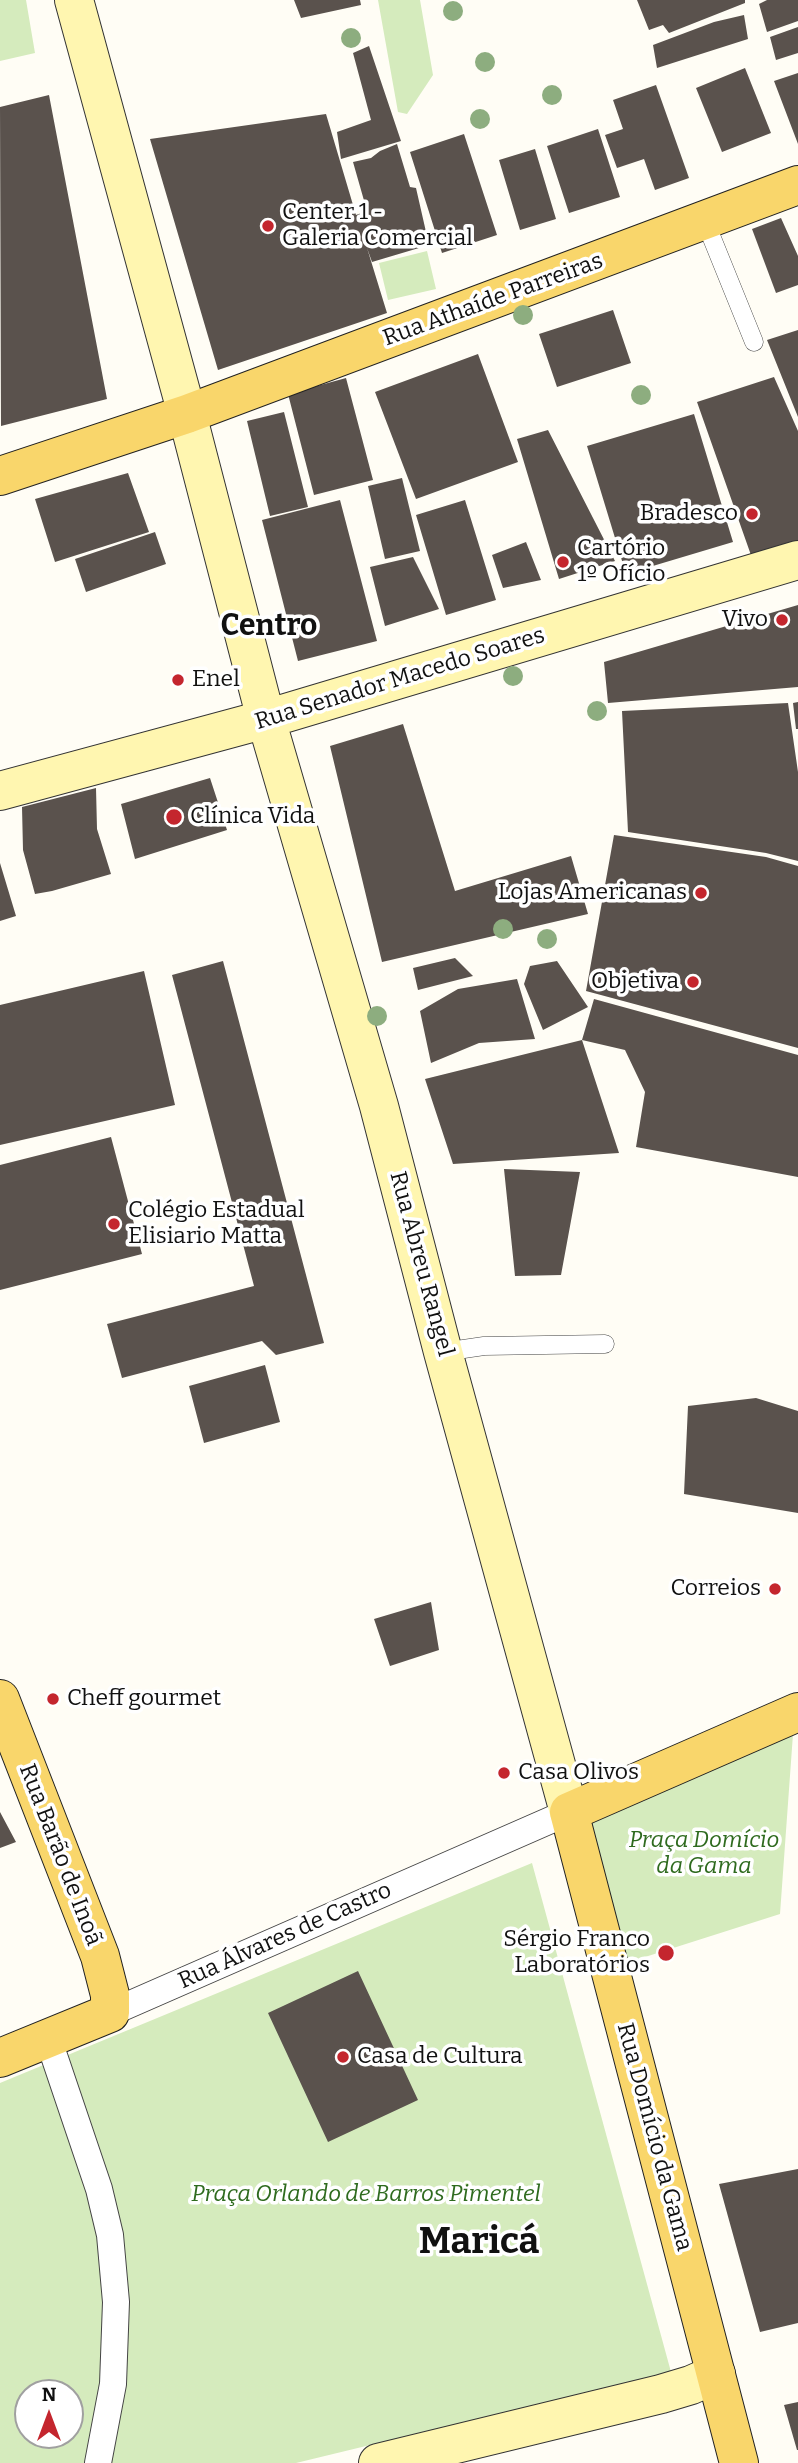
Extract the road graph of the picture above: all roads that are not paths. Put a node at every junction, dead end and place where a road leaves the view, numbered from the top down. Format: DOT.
graph roads {
  1 [pos="74,0"];
  2 [pos="798,185"];
  3 [pos="705,221"];
  4 [pos="754,342"];
  5 [pos="187,414"];
  6 [pos="0,476"];
  7 [pos="798,560"];
  8 [pos="266,719"];
  9 [pos="0,791"];
  10 [pos="605,1344"];
  11 [pos="443,1352"];
  12 [pos="0,1699"];
  13 [pos="798,1712"];
  14 [pos="569,1812"];
  15 [pos="110,2013"];
  16 [pos="48,2038"];
  17 [pos="0,2058"];
  18 [pos="716,2374"];
  19 [pos="98,2463"];
  20 [pos="378,2463"];
  21 [pos="739,2463"];
  1 -- 5 [label="main road, Rua Abreu Rangel"];
  2 -- 3 [label="main road, Rua Athaíde Parreiras"];
  3 -- 4 [label="lane"];
  3 -- 5 [label="main road, Rua Athaíde Parreiras"];
  5 -- 6 [label="main road, Rua Athaíde Parreiras"];
  5 -- 8 [label="main road, Rua Abreu Rangel"];
  7 -- 8 [label="main road, Rua Senador Macedo Soares"];
  8 -- 9 [label="main road, Rua Senador Macedo Soares"];
  8 -- 11 [label="main road, Rua Abreu Rangel"];
  10 -- 11 [label="lane"];
  11 -- 14 [label="main road, Rua Abreu Rangel"];
  12 -- 15 [label="main road, Rua Barão de Inoã"];
  13 -- 14 [label="main road"];
  14 -- 15 [label="street, Rua Álvares de Castro"];
  14 -- 18 [label="main road, Rua Domício da Gama"];
  15 -- 16 [label="main road, Rua Álvares de Castro"];
  16 -- 17 [label="main road, Rua Álvares de Castro"];
  16 -- 19 [label="street"];
  18 -- 20 [label="main road"];
  18 -- 21 [label="main road, Rua Domício da Gama"];
}
